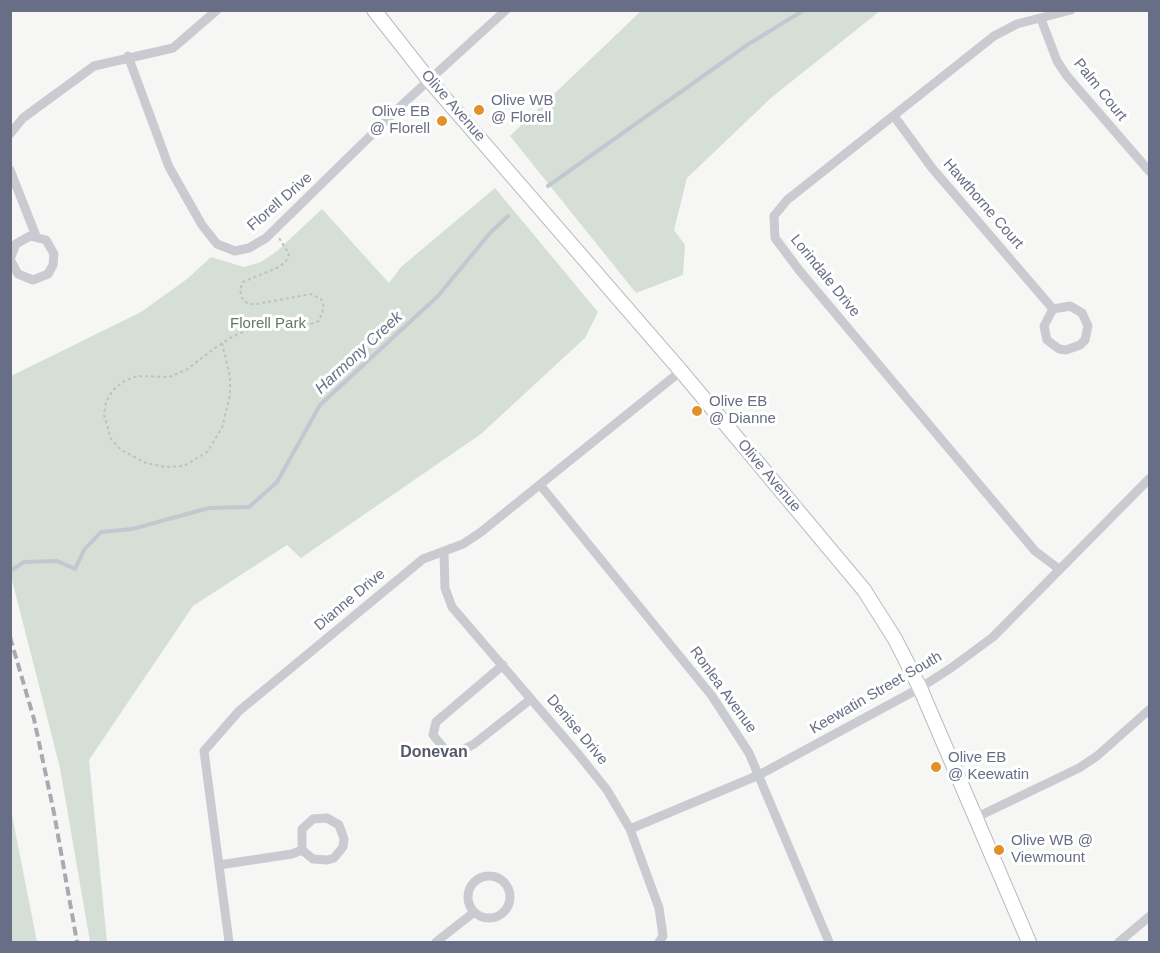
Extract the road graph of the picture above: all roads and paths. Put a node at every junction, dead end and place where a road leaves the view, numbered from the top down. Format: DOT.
graph roads {
  1 [pos="217,10"];
  2 [pos="374,10"];
  3 [pos="506,10"];
  4 [pos="1071,10"];
  5 [pos="1041,19"];
  6 [pos="128,56"];
  7 [pos="429,80"];
  8 [pos="894,116"];
  9 [pos="10,134"];
  10 [pos="10,170"];
  11 [pos="1149,172"];
  12 [pos="274,231"];
  13 [pos="36,236"];
  14 [pos="10,259"];
  15 [pos="1053,309"];
  16 [pos="222,343"];
  17 [pos="681,371"];
  18 [pos="1149,478"];
  19 [pos="541,486"];
  20 [pos="444,552"];
  21 [pos="1059,569"];
  22 [pos="502,664"];
  23 [pos="920,688"];
  24 [pos="531,699"];
  25 [pos="1149,709"];
  26 [pos="759,775"];
  27 [pos="975,818"];
  28 [pos="630,829"];
  29 [pos="302,850"];
  30 [pos="219,865"];
  31 [pos="473,913"];
  32 [pos="1149,916"];
  33 [pos="229,942"];
  34 [pos="435,942"];
  35 [pos="659,942"];
  36 [pos="829,942"];
  37 [pos="1029,942"];
  38 [pos="1119,942"];
  1 -- 6 [label="street"];
  2 -- 7 [label="main road, Olive Avenue"];
  3 -- 7 [label="street, Florell Drive"];
  4 -- 5 [label="street, Lorindale Drive"];
  5 -- 8 [label="street, Lorindale Drive"];
  5 -- 11 [label="street, Palm Court"];
  6 -- 9 [label="street"];
  6 -- 12 [label="street, Florell Drive"];
  7 -- 12 [label="street, Florell Drive"];
  7 -- 17 [label="main road, Olive Avenue"];
  8 -- 15 [label="street, Hawthorne Court"];
  8 -- 21 [label="street, Lorindale Drive"];
  10 -- 13 [label="street"];
  12 -- 16 [label="path"];
  13 -- 14 [label="street"];
  13 -- 14 [label="street"];
  15 -- 15 [label="street"];
  16 -- 16 [label="path"];
  17 -- 19 [label="street, Dianne Drive"];
  17 -- 23 [label="main road, Olive Avenue"];
  18 -- 21 [label="street, Keewatin Street South"];
  19 -- 20 [label="street, Dianne Drive"];
  19 -- 26 [label="street, Ronlea Avenue"];
  20 -- 22 [label="street, Denise Drive"];
  20 -- 30 [label="street, Dianne Drive"];
  21 -- 23 [label="street, Keewatin Street South"];
  22 -- 24 [label="street, Denise Drive"];
  22 -- 24 [label="street"];
  23 -- 26 [label="street, Keewatin Street South"];
  23 -- 27 [label="main road, Olive Avenue"];
  24 -- 28 [label="street, Denise Drive"];
  25 -- 27 [label="street"];
  26 -- 28 [label="street, Keewatin Street South"];
  26 -- 36 [label="street, Ronlea Avenue"];
  27 -- 37 [label="main road, Olive Avenue"];
  28 -- 35 [label="street, Denise Drive"];
  29 -- 29 [label="street"];
  29 -- 30 [label="street"];
  30 -- 33 [label="street, Dianne Drive"];
  31 -- 31 [label="street"];
  31 -- 34 [label="street"];
  32 -- 38 [label="street"];
}
